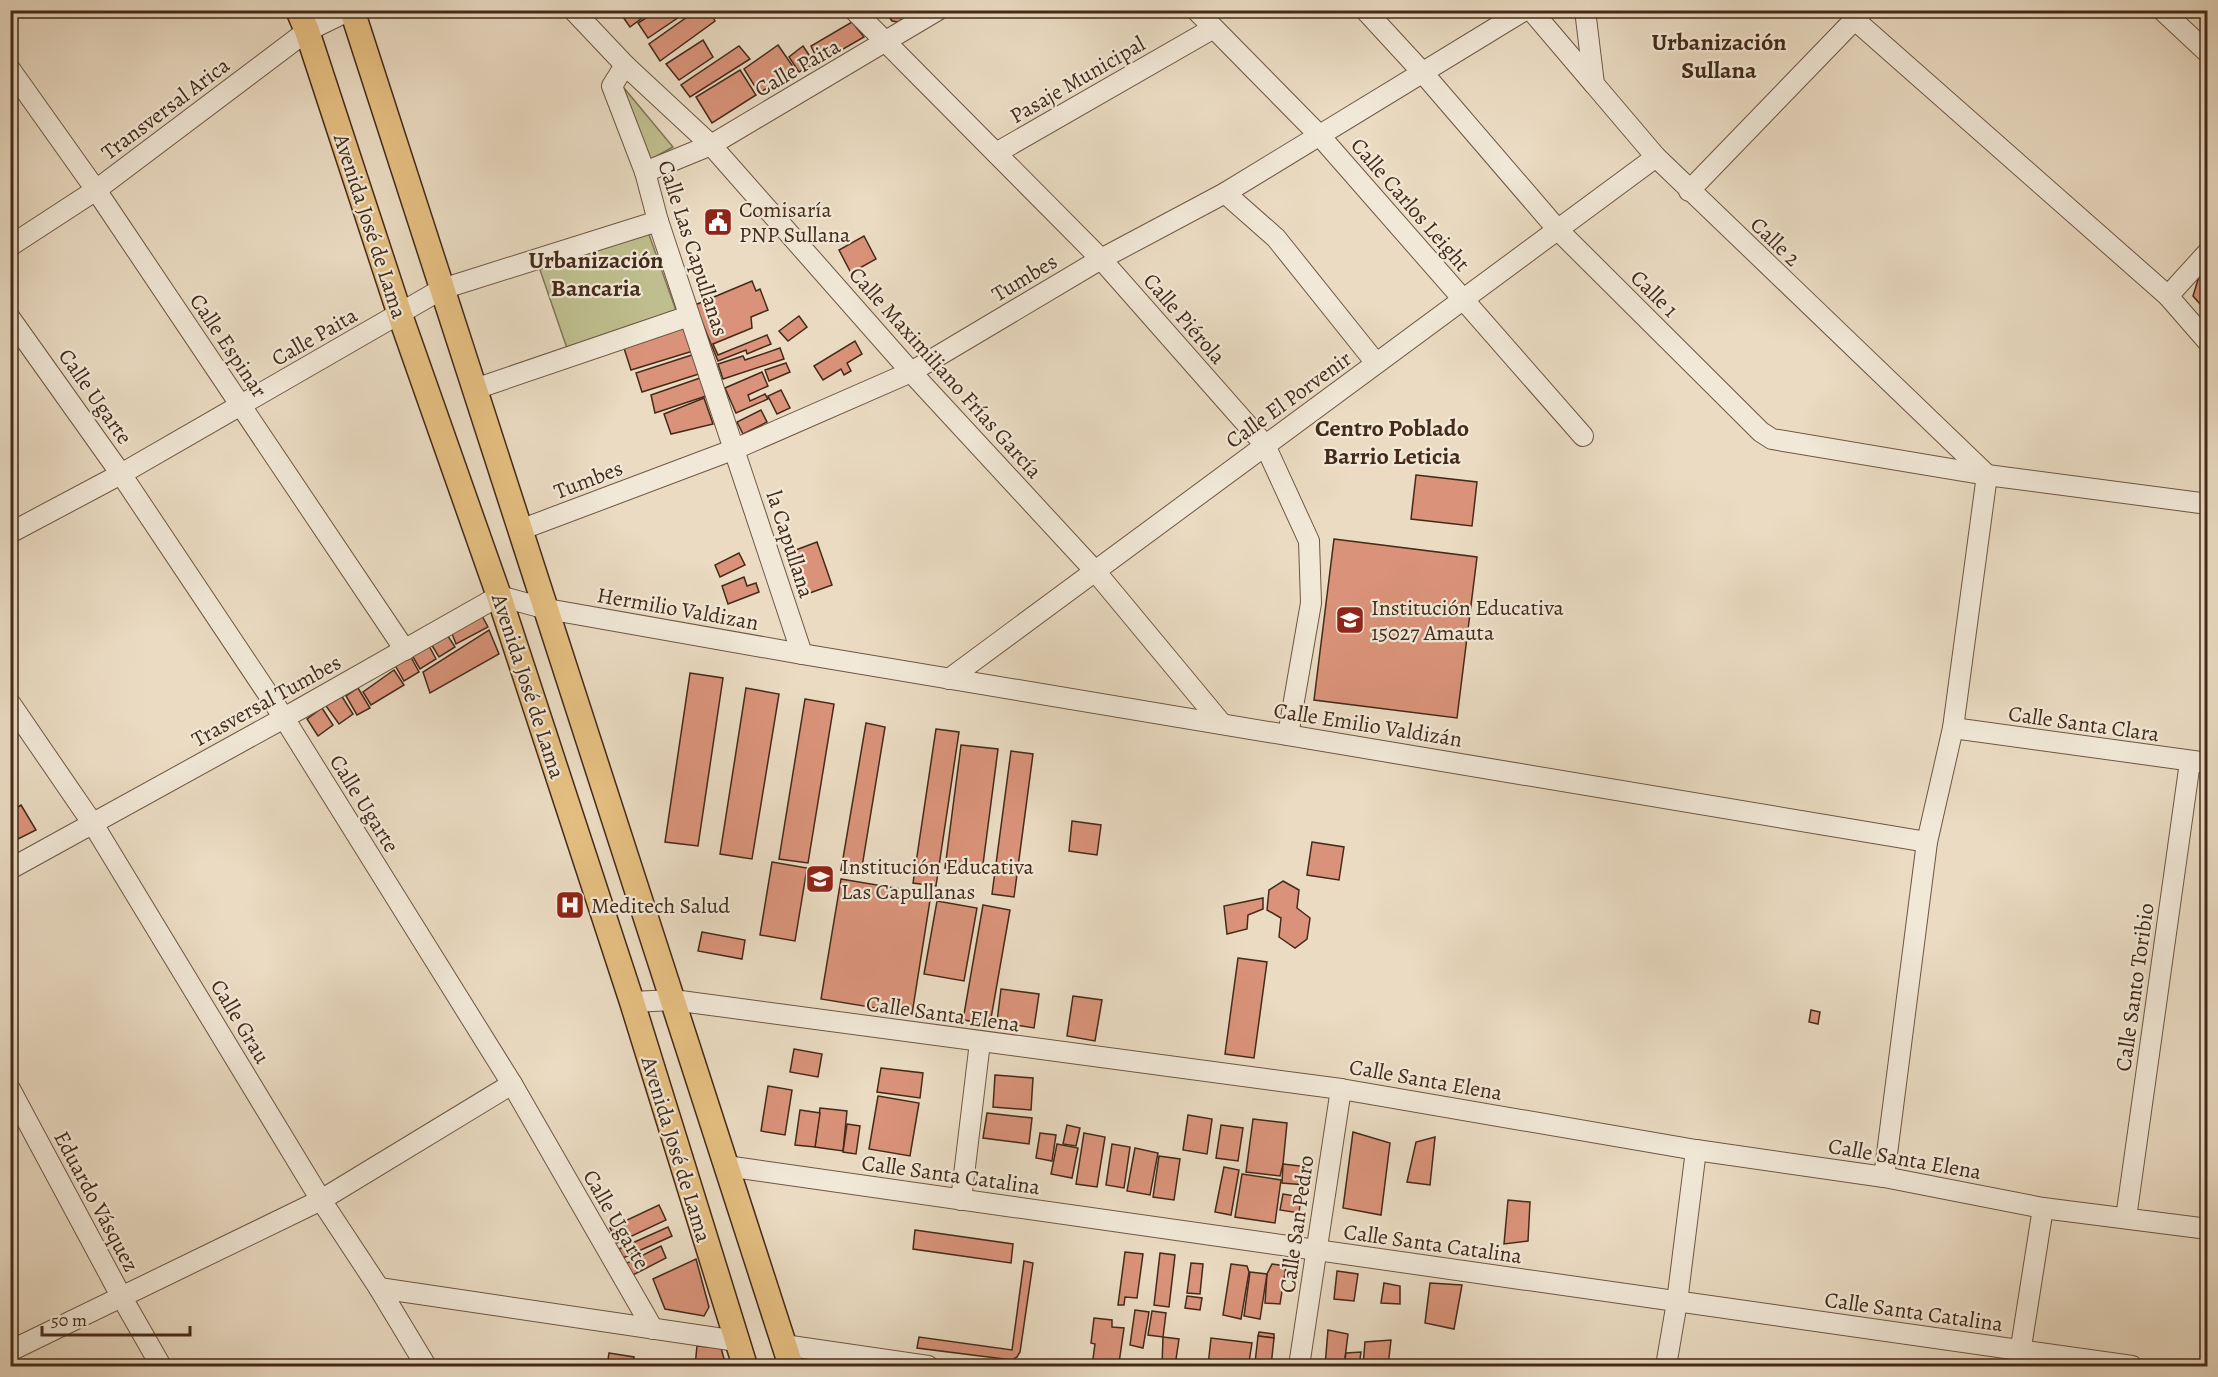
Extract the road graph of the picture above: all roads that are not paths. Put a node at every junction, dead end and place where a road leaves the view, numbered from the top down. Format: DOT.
graph roads {
  1 [pos="351,10"];
  2 [pos="573,10"];
  3 [pos="854,10"];
  4 [pos="938,10"];
  5 [pos="1196,10"];
  6 [pos="1365,10"];
  7 [pos="1525,10"];
  8 [pos="1531,10"];
  9 [pos="1585,10"];
  10 [pos="2162,10"];
  11 [pos="1859,15"];
  12 [pos="303,21"];
  13 [pos="1212,29"];
  14 [pos="886,42"];
  15 [pos="2208,53"];
  16 [pos="626,66"];
  17 [pos="10,69"];
  18 [pos="1423,73"];
  19 [pos="1594,84"];
  20 [pos="1320,136"];
  21 [pos="711,145"];
  22 [pos="996,153"];
  23 [pos="1656,157"];
  24 [pos="645,172"];
  25 [pos="96,190"];
  26 [pos="1689,191"];
  27 [pos="1225,193"];
  28 [pos="658,221"];
  29 [pos="1558,230"];
  30 [pos="10,246"];
  31 [pos="2208,252"];
  32 [pos="1101,259"];
  33 [pos="442,289"];
  34 [pos="2168,296"];
  35 [pos="1462,300"];
  36 [pos="400,315"];
  37 [pos="689,316"];
  38 [pos="10,318"];
  39 [pos="2208,342"];
  40 [pos="1376,363"];
  41 [pos="911,372"];
  42 [pos="475,389"];
  43 [pos="241,405"];
  44 [pos="1582,436"];
  45 [pos="1265,445"];
  46 [pos="735,449"];
  47 [pos="121,474"];
  48 [pos="1987,475"];
  49 [pos="2208,504"];
  50 [pos="520,530"];
  51 [pos="10,533"];
  52 [pos="1095,571"];
  53 [pos="499,596"];
  54 [pos="547,609"];
  55 [pos="405,650"];
  56 [pos="801,654"];
  57 [pos="949,679"];
  58 [pos="10,703"];
  59 [pos="284,718"];
  60 [pos="1222,724"];
  61 [pos="1953,728"];
  62 [pos="1288,735"];
  63 [pos="2199,763"];
  64 [pos="93,824"];
  65 [pos="1928,842"];
  66 [pos="10,868"];
  67 [pos="673,1000"];
  68 [pos="632,1002"];
  69 [pos="980,1042"];
  70 [pos="512,1084"];
  71 [pos="10,1089"];
  72 [pos="1341,1089"];
  73 [pos="1696,1150"];
  74 [pos="726,1166"];
  75 [pos="1884,1176"];
  76 [pos="321,1200"];
  77 [pos="961,1200"];
  78 [pos="2043,1208"];
  79 [pos="2126,1218"];
  80 [pos="2208,1229"];
  81 [pos="1317,1250"];
  82 [pos="379,1288"];
  83 [pos="121,1296"];
  84 [pos="1677,1302"];
  85 [pos="653,1329"];
  86 [pos="736,1341"];
  87 [pos="10,1351"];
  88 [pos="787,1356"];
  89 [pos="2020,1359"];
  90 [pos="161,1366"];
  91 [pos="426,1366"];
  92 [pos="745,1366"];
  93 [pos="928,1366"];
  94 [pos="1299,1366"];
  95 [pos="1666,1366"];
  96 [pos="2132,1366"];
  1 -- 12 [label="street, Transversal Arica"];
  1 -- 33 [label="main road, Avenida José de Lama"];
  2 -- 16 [label="street, Calle Maximiliano Frías García"];
  3 -- 14 [label="street, Calle Piérola"];
  4 -- 14 [label="street, Calle Paita"];
  5 -- 13 [label="street, Calle Carlos Leight"];
  6 -- 18 [label="street, Calle 1"];
  7 -- 18 [label="street, Tumbes"];
  8 -- 19 [label="street, Calle 2"];
  9 -- 19 [label="street"];
  10 -- 15 [label="street"];
  11 -- 26 [label="street"];
  11 -- 34 [label="street"];
  12 -- 25 [label="street, Transversal Arica"];
  12 -- 36 [label="main road, Avenida José de Lama"];
  13 -- 20 [label="street, Calle Carlos Leight"];
  13 -- 22 [label="street, Pasaje Municipal"];
  14 -- 21 [label="street, Calle Paita"];
  14 -- 22 [label="street, Calle Piérola"];
  16 -- 21 [label="street, Calle Maximiliano Frías García"];
  16 -- 24 [label="street, Calle Las Capullanas"];
  17 -- 25 [label="street, Calle Espinar"];
  18 -- 20 [label="street, Tumbes"];
  18 -- 29 [label="street, Calle 1"];
  19 -- 23 [label="street, Calle 2"];
  20 -- 27 [label="street, Tumbes"];
  20 -- 35 [label="street, Calle Carlos Leight"];
  21 -- 24 [label="street, Calle Paita"];
  21 -- 41 [label="street, Calle Maximiliano Frías García"];
  22 -- 32 [label="street, Calle Piérola"];
  23 -- 26 [label="street, Calle 2"];
  23 -- 29 [label="street, Calle El Porvenir"];
  24 -- 28 [label="street, Calle Las Capullanas"];
  25 -- 30 [label="street, Transversal Arica"];
  25 -- 43 [label="street, Calle Espinar"];
  26 -- 48 [label="street, Calle 2"];
  27 -- 32 [label="street, Tumbes"];
  27 -- 40 [label="street"];
  28 -- 33 [label="street, Calle Paita"];
  28 -- 37 [label="street, Calle Las Capullanas"];
  29 -- 35 [label="street, Calle El Porvenir"];
  29 -- 48 [label="street, Calle 1"];
  31 -- 34 [label="street"];
  32 -- 41 [label="street, Tumbes"];
  32 -- 45 [label="street, Calle Piérola"];
  33 -- 36 [label="street, Calle Paita"];
  33 -- 42 [label="main road, Avenida José de Lama"];
  34 -- 39 [label="street"];
  35 -- 40 [label="street, Calle El Porvenir"];
  35 -- 44 [label="street, Calle Carlos Leight"];
  36 -- 43 [label="street, Calle Paita"];
  36 -- 53 [label="main road, Avenida José de Lama"];
  37 -- 42 [label="street"];
  37 -- 46 [label="street, Calle Las Capullanas"];
  38 -- 47 [label="street, Calle Ugarte"];
  40 -- 45 [label="street, Calle El Porvenir"];
  41 -- 46 [label="street, Tumbes"];
  41 -- 52 [label="street, Calle Maximiliano Frías García"];
  42 -- 50 [label="main road, Avenida José de Lama"];
  43 -- 47 [label="street, Calle Paita"];
  43 -- 55 [label="street, Calle Espinar"];
  45 -- 52 [label="street, Calle El Porvenir"];
  45 -- 62 [label="street, Calle Piérola"];
  46 -- 50 [label="street, Tumbes"];
  46 -- 56 [label="street, la Capullana"];
  47 -- 51 [label="street, Calle Paita"];
  47 -- 59 [label="street, Calle Ugarte"];
  48 -- 49 [label="street, Calle 1"];
  48 -- 61 [label="street"];
  50 -- 54 [label="main road, Avenida José de Lama"];
  52 -- 57 [label="street, Calle El Porvenir"];
  52 -- 60 [label="street, Calle Maximiliano Frías García"];
  53 -- 54 [label="street"];
  53 -- 55 [label="street, Trasversal Tumbes"];
  53 -- 68 [label="main road, Avenida José de Lama"];
  54 -- 56 [label="street, Hermilio Valdizan"];
  54 -- 67 [label="main road, Avenida José de Lama"];
  55 -- 59 [label="street, Trasversal Tumbes"];
  56 -- 57 [label="street, Calle Emilio Valdizán"];
  57 -- 60 [label="street, Calle Emilio Valdizán"];
  58 -- 64 [label="street, Calle Grau"];
  59 -- 64 [label="street, Trasversal Tumbes"];
  59 -- 70 [label="street, Calle Ugarte"];
  60 -- 62 [label="street, Calle Emilio Valdizán"];
  61 -- 63 [label="street, Calle Santa Clara"];
  61 -- 65 [label="street"];
  62 -- 65 [label="street, Calle Emilio Valdizán"];
  63 -- 79 [label="street, Calle Santo Toribio"];
  64 -- 66 [label="street, Trasversal Tumbes"];
  64 -- 76 [label="street, Calle Grau"];
  65 -- 75 [label="street"];
  67 -- 68 [label="street, Calle Santa Elena"];
  67 -- 69 [label="street, Calle Santa Elena"];
  67 -- 74 [label="main road, Avenida José de Lama"];
  68 -- 86 [label="main road, Avenida José de Lama"];
  69 -- 72 [label="street, Calle Santa Elena"];
  69 -- 77 [label="street"];
  70 -- 76 [label="street"];
  70 -- 85 [label="street, Calle Ugarte"];
  71 -- 83 [label="street, Eduardo Vásquez"];
  72 -- 73 [label="street, Calle Santa Elena"];
  72 -- 81 [label="street, Calle San Pedro"];
  73 -- 75 [label="street, Calle Santa Elena"];
  73 -- 84 [label="street"];
  74 -- 77 [label="street, Calle Santa Catalina"];
  74 -- 88 [label="main road, Avenida José de Lama"];
  75 -- 78 [label="street, Calle Santa Elena"];
  76 -- 82 [label="street, Calle Grau"];
  76 -- 83 [label="street"];
  77 -- 81 [label="street, Calle Santa Catalina"];
  78 -- 79 [label="street, Calle Santa Elena"];
  78 -- 89 [label="street"];
  79 -- 80 [label="street, Calle Santa Elena"];
  81 -- 84 [label="street, Calle Santa Catalina"];
  81 -- 94 [label="street, Calle San Pedro"];
  82 -- 85 [label="street"];
  82 -- 91 [label="street, Calle Grau"];
  83 -- 87 [label="street"];
  83 -- 90 [label="street, Eduardo Vásquez"];
  84 -- 89 [label="street, Calle Santa Catalina"];
  84 -- 95 [label="street"];
  85 -- 86 [label="street"];
  86 -- 92 [label="main road, Avenida José de Lama"];
  88 -- 93 [label="street"];
  89 -- 96 [label="street, Calle Santa Catalina"];
}
